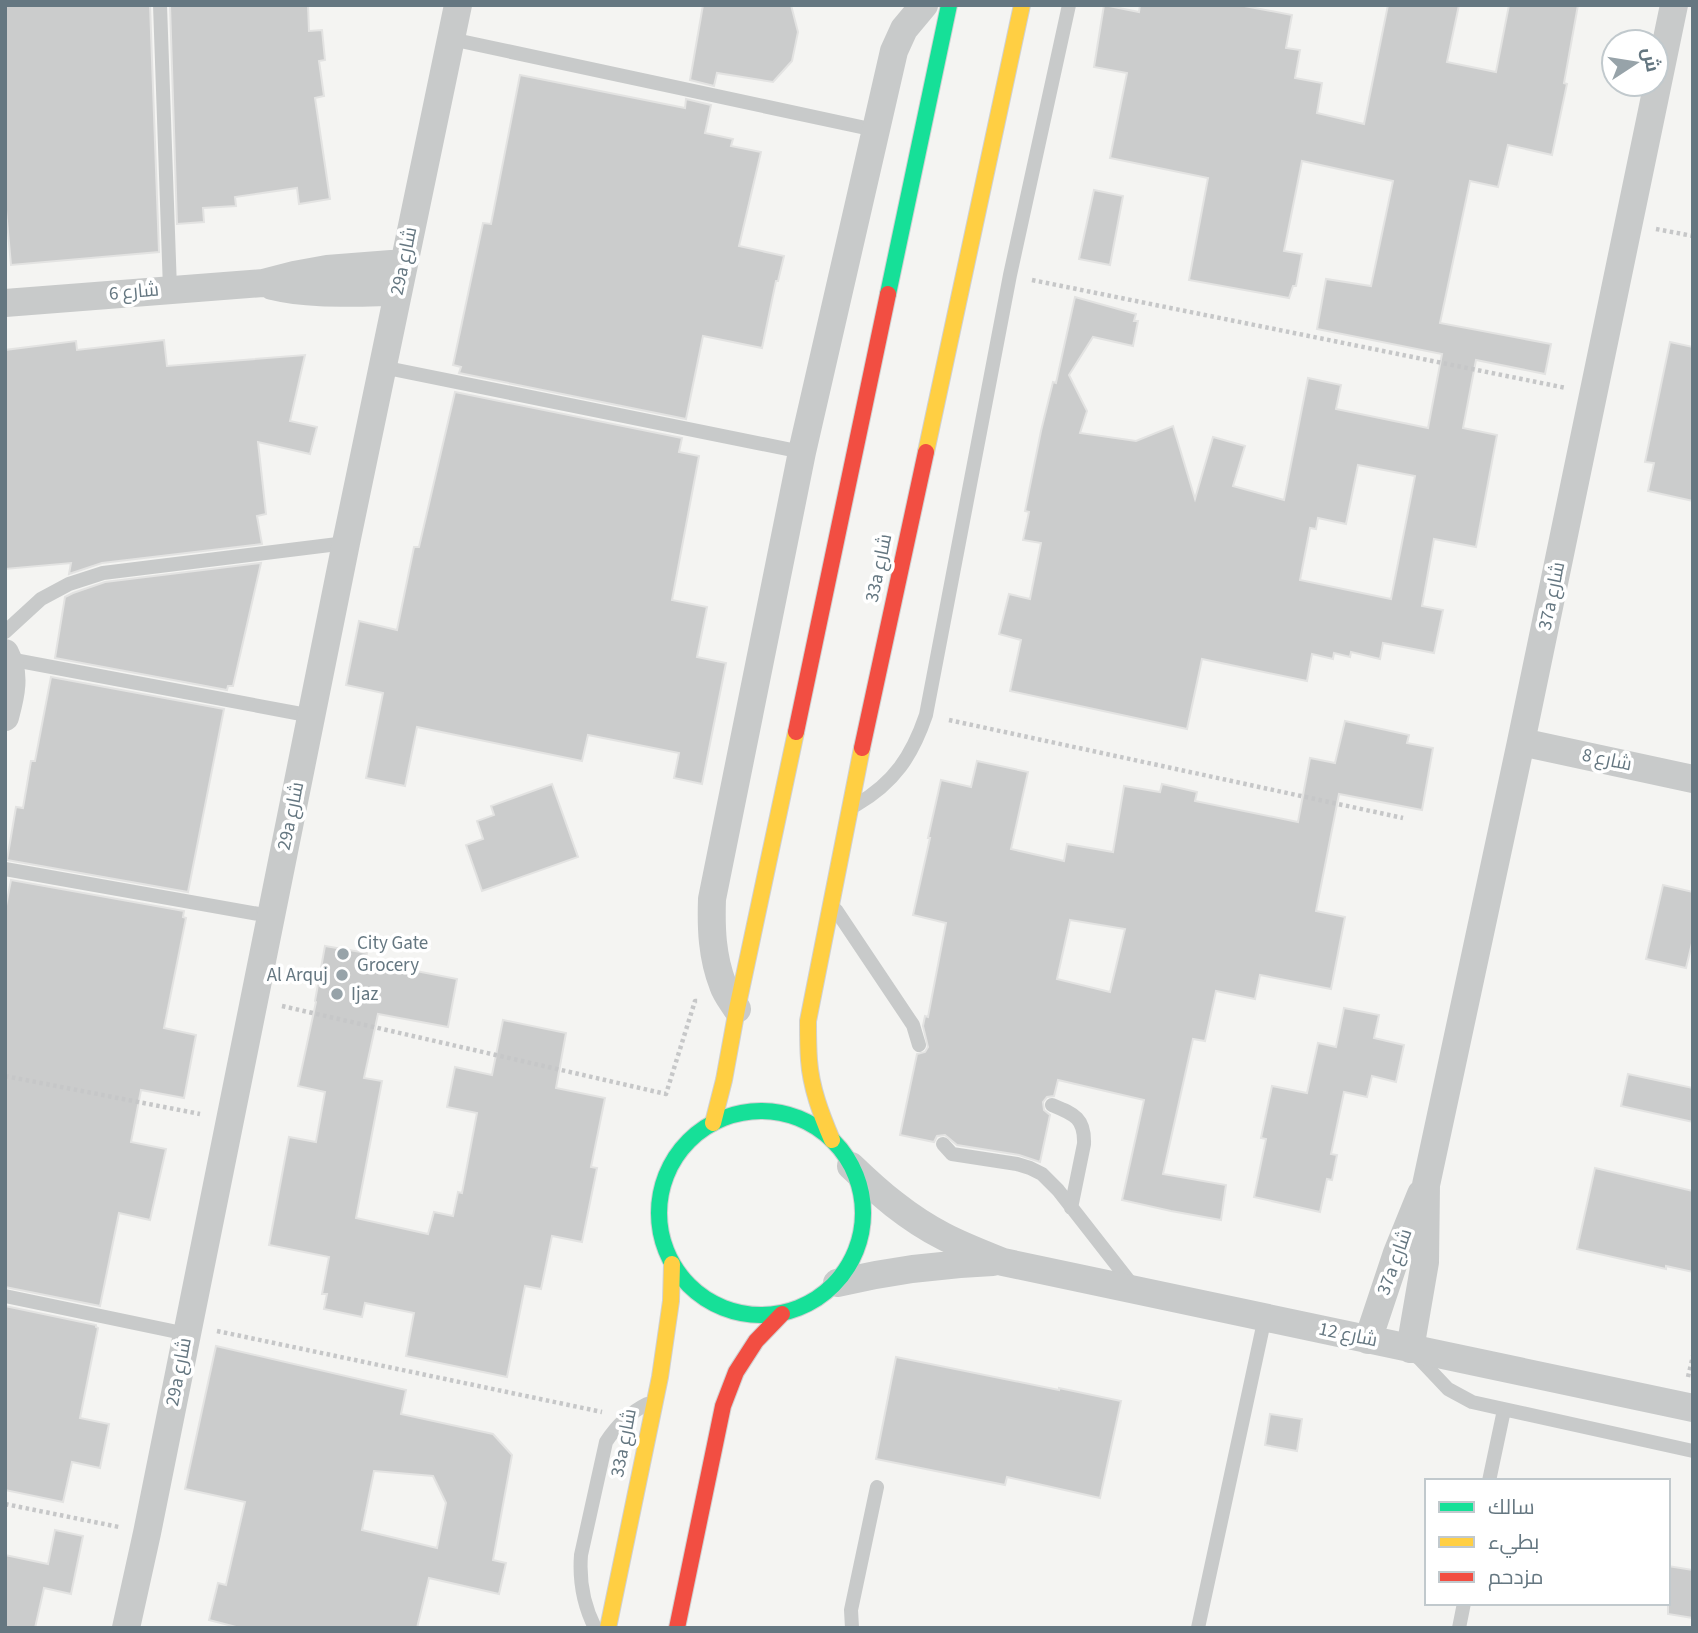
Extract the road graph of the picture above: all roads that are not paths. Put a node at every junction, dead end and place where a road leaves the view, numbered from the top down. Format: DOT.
graph roads {
  1 [pos="160,5"];
  2 [pos="458,5"];
  3 [pos="924,5"];
  4 [pos="949,5"];
  5 [pos="1022,5"];
  6 [pos="1069,5"];
  7 [pos="1674,5"];
  8 [pos="451,39"];
  9 [pos="985,103"];
  10 [pos="875,130"];
  11 [pos="991,149"];
  12 [pos="404,262"];
  13 [pos="263,283"];
  14 [pos="170,289"];
  15 [pos="398,292"];
  16 [pos="5,303"];
  17 [pos="382,367"];
  18 [pos="802,452"];
  19 [pos="346,543"];
  20 [pos="5,632"];
  21 [pos="7,656"];
  22 [pos="312,716"];
  23 [pos="5,717"];
  24 [pos="1521,742"];
  25 [pos="1693,779"];
  26 [pos="849,809"];
  27 [pos="5,869"];
  28 [pos="831,903"];
  29 [pos="270,916"];
  30 [pos="737,1009"];
  31 [pos="919,1045"];
  32 [pos="1052,1105"];
  33 [pos="713,1123"];
  34 [pos="832,1140"];
  35 [pos="943,1144"];
  36 [pos="851,1166"];
  37 [pos="1426,1185"];
  38 [pos="1072,1208"];
  39 [pos="1003,1262"];
  40 [pos="672,1265"];
  41 [pos="836,1283"];
  42 [pos="1136,1290"];
  43 [pos="5,1296"];
  44 [pos="782,1314"];
  45 [pos="1265,1317"];
  46 [pos="188,1330"];
  47 [pos="1368,1340"];
  48 [pos="1410,1349"];
  49 [pos="654,1400"];
  50 [pos="1693,1408"];
  51 [pos="1504,1410"];
  52 [pos="1693,1451"];
  53 [pos="1489,1479"];
  54 [pos="877,1487"];
  55 [pos="1464,1605"];
  56 [pos="125,1628"];
  57 [pos="595,1628"];
  58 [pos="608,1628"];
  59 [pos="677,1628"];
  60 [pos="852,1628"];
  61 [pos="1198,1628"];
  62 [pos="1459,1628"];
  1 -- 14 [label="lane"];
  2 -- 8 [label="street, 29a شارع"];
  3 -- 10 [label="street"];
  4 -- 30 [label="street"];
  5 -- 11 [label="street, 33a شارع"];
  6 -- 26 [label="lane"];
  7 -- 24 [label="street, 37a شارع"];
  8 -- 10 [label="lane"];
  8 -- 12 [label="street, 29a شارع"];
  9 -- 11 [label="street"];
  10 -- 18 [label="street"];
  11 -- 26 [label="street, 33a شارع"];
  12 -- 13 [label="street, شارع 6"];
  12 -- 15 [label="street, 29a شارع"];
  13 -- 14 [label="street, شارع 6"];
  13 -- 15 [label="street, شارع 6"];
  14 -- 16 [label="street, شارع 6"];
  15 -- 17 [label="street, 29a شارع"];
  17 -- 18 [label="lane"];
  17 -- 19 [label="street, 29a شارع"];
  18 -- 30 [label="street"];
  19 -- 20 [label="lane"];
  19 -- 22 [label="street, 29a شارع"];
  21 -- 22 [label="lane"];
  21 -- 23 [label="street"];
  22 -- 29 [label="street, 29a شارع"];
  24 -- 25 [label="street, شارع 8"];
  24 -- 37 [label="street, 37a شارع"];
  26 -- 28 [label="street, 33a شارع"];
  27 -- 29 [label="lane"];
  28 -- 31 [label="lane"];
  28 -- 34 [label="street, 33a شارع"];
  29 -- 46 [label="street, 29a شارع"];
  30 -- 33 [label="street"];
  32 -- 38 [label="lane"];
  33 -- 34 [label="street"];
  33 -- 40 [label="street"];
  34 -- 36 [label="street"];
  35 -- 38 [label="lane"];
  36 -- 39 [label="street, شارع 12"];
  36 -- 41 [label="street"];
  37 -- 47 [label="street, 37a شارع"];
  37 -- 48 [label="street, 37a شارع"];
  38 -- 42 [label="lane"];
  39 -- 41 [label="street, شارع 12"];
  39 -- 42 [label="street, شارع 12"];
  40 -- 44 [label="street"];
  40 -- 49 [label="street, 33a شارع"];
  41 -- 44 [label="street"];
  42 -- 45 [label="street, شارع 12"];
  43 -- 46 [label="lane"];
  44 -- 59 [label="street"];
  45 -- 47 [label="street, شارع 12"];
  45 -- 61 [label="lane"];
  46 -- 56 [label="street, 29a شارع"];
  47 -- 48 [label="street, شارع 12"];
  48 -- 50 [label="street, شارع 12"];
  48 -- 51 [label="lane"];
  49 -- 57 [label="lane"];
  49 -- 58 [label="street, 33a شارع"];
  51 -- 52 [label="lane"];
  51 -- 53 [label="lane"];
  54 -- 60 [label="lane"];
  55 -- 62 [label="lane"];
}
